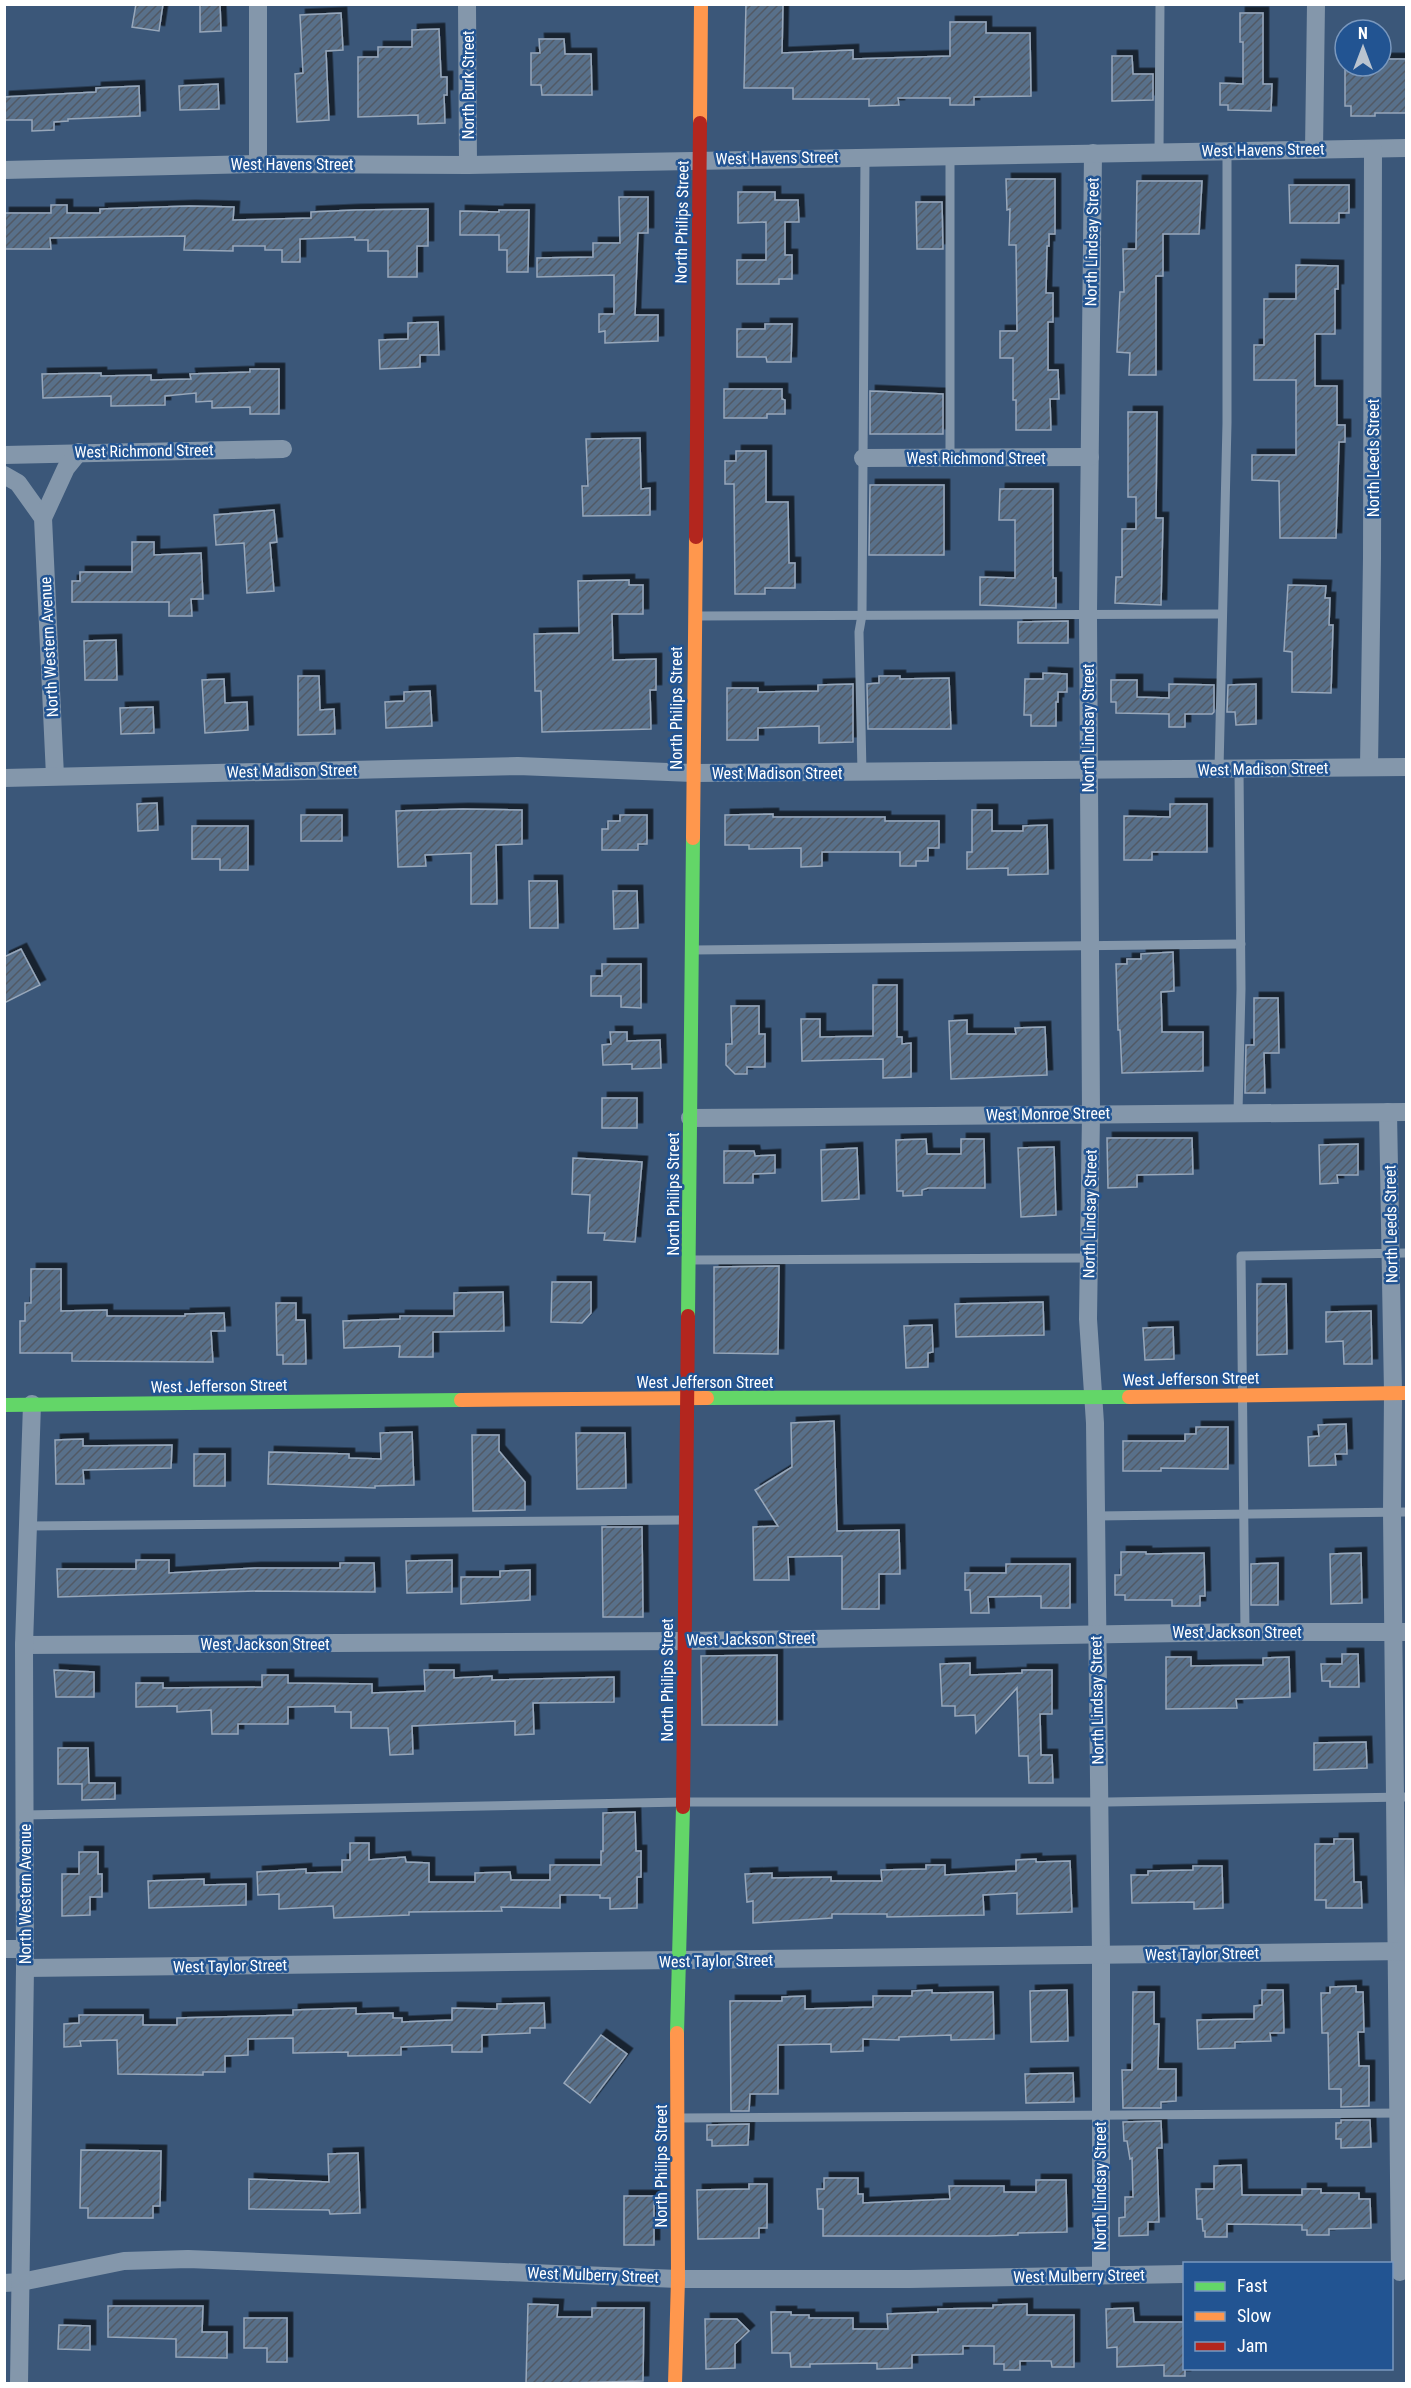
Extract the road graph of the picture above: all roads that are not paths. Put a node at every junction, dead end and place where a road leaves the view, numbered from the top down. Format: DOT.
graph roads {
  1 [pos="258,4"];
  2 [pos="467,4"];
  3 [pos="701,4"];
  4 [pos="1160,4"];
  5 [pos="1316,4"];
  6 [pos="1407,148"];
  7 [pos="1373,149"];
  8 [pos="1314,150"];
  9 [pos="1227,151"];
  10 [pos="1160,152"];
  11 [pos="1093,153"];
  12 [pos="950,156"];
  13 [pos="865,157"];
  14 [pos="699,160"];
  15 [pos="258,164"];
  16 [pos="468,165"];
  17 [pos="4,170"];
  18 [pos="283,448"];
  19 [pos="80,452"];
  20 [pos="4,455"];
  21 [pos="1090,457"];
  22 [pos="950,458"];
  23 [pos="863,459"];
  24 [pos="4,475"];
  25 [pos="43,518"];
  26 [pos="1222,614"];
  27 [pos="862,615"];
  28 [pos="1088,615"];
  29 [pos="693,616"];
  30 [pos="1369,767"];
  31 [pos="1407,767"];
  32 [pos="1239,769"];
  33 [pos="1219,770"];
  34 [pos="1088,771"];
  35 [pos="862,772"];
  36 [pos="693,773"];
  37 [pos="55,776"];
  38 [pos="4,778"];
  39 [pos="1241,944"];
  40 [pos="1089,945"];
  41 [pos="691,950"];
  42 [pos="1238,1112"];
  43 [pos="1397,1112"];
  44 [pos="1091,1114"];
  45 [pos="690,1118"];
  46 [pos="1399,1253"];
  47 [pos="1089,1258"];
  48 [pos="689,1260"];
  49 [pos="1400,1393"];
  50 [pos="1244,1395"];
  51 [pos="1093,1397"];
  52 [pos="687,1398"];
  53 [pos="32,1404"];
  54 [pos="4,1405"];
  55 [pos="1399,1512"];
  56 [pos="1244,1514"];
  57 [pos="1096,1516"];
  58 [pos="685,1520"];
  59 [pos="29,1526"];
  60 [pos="1245,1632"];
  61 [pos="1400,1632"];
  62 [pos="1096,1634"];
  63 [pos="684,1641"];
  64 [pos="24,1646"];
  65 [pos="1401,1798"];
  66 [pos="683,1802"];
  67 [pos="1099,1802"];
  68 [pos="25,1815"];
  69 [pos="4,1949"];
  70 [pos="25,1949"];
  71 [pos="1402,1951"];
  72 [pos="1101,1955"];
  73 [pos="678,1961"];
  74 [pos="25,1968"];
  75 [pos="1403,2113"];
  76 [pos="1100,2114"];
  77 [pos="678,2118"];
  78 [pos="1399,2272"];
  79 [pos="1183,2274"];
  80 [pos="1101,2275"];
  81 [pos="678,2279"];
  82 [pos="13,2282"];
  83 [pos="19,2384"];
  84 [pos="675,2384"];
  1 -- 15 [label="street"];
  2 -- 16 [label="street, North Burk Street"];
  3 -- 14 [label="street, North Philips Street"];
  4 -- 10 [label="lane"];
  5 -- 8 [label="street"];
  6 -- 7 [label="street, West Havens Street"];
  7 -- 8 [label="street, West Havens Street"];
  7 -- 30 [label="street, North Leeds Street"];
  8 -- 9 [label="street, West Havens Street"];
  9 -- 10 [label="street, West Havens Street"];
  9 -- 26 [label="lane"];
  10 -- 11 [label="street, West Havens Street"];
  11 -- 12 [label="street, West Havens Street"];
  11 -- 21 [label="street, North Lindsay Street"];
  12 -- 13 [label="street, West Havens Street"];
  12 -- 22 [label="lane"];
  13 -- 14 [label="street, West Havens Street"];
  13 -- 23 [label="lane"];
  14 -- 16 [label="street, West Havens Street"];
  14 -- 29 [label="street, North Philips Street"];
  15 -- 16 [label="street, West Havens Street"];
  15 -- 17 [label="street, West Havens Street"];
  18 -- 19 [label="street, West Richmond Street"];
  19 -- 20 [label="street, West Richmond Street"];
  19 -- 25 [label="street, North Western Avenue"];
  21 -- 22 [label="street, West Richmond Street"];
  21 -- 28 [label="street, North Lindsay Street"];
  22 -- 23 [label="street, West Richmond Street"];
  23 -- 27 [label="lane"];
  24 -- 25 [label="street"];
  25 -- 37 [label="street, North Western Avenue"];
  26 -- 28 [label="lane"];
  26 -- 33 [label="lane"];
  27 -- 28 [label="lane"];
  27 -- 29 [label="lane"];
  27 -- 35 [label="lane"];
  28 -- 34 [label="street, North Lindsay Street"];
  29 -- 36 [label="street, North Philips Street"];
  30 -- 31 [label="street, West Madison Street"];
  30 -- 32 [label="street, West Madison Street"];
  32 -- 33 [label="street, West Madison Street"];
  32 -- 39 [label="lane"];
  33 -- 34 [label="street, West Madison Street"];
  34 -- 35 [label="street, West Madison Street"];
  34 -- 40 [label="street, North Lindsay Street"];
  35 -- 36 [label="street, West Madison Street"];
  36 -- 37 [label="street, West Madison Street"];
  36 -- 41 [label="street, North Philips Street"];
  37 -- 38 [label="street, West Madison Street"];
  39 -- 40 [label="lane"];
  39 -- 42 [label="lane"];
  40 -- 41 [label="lane"];
  40 -- 44 [label="street, North Lindsay Street"];
  41 -- 45 [label="street, North Philips Street"];
  42 -- 43 [label="street, West Monroe Street"];
  42 -- 44 [label="street, West Monroe Street"];
  43 -- 46 [label="street, North Leeds Street"];
  44 -- 45 [label="street, West Monroe Street"];
  44 -- 47 [label="street, North Lindsay Street"];
  45 -- 48 [label="street, North Philips Street"];
  46 -- 49 [label="street, North Leeds Street"];
  46 -- 50 [label="lane"];
  47 -- 48 [label="lane"];
  47 -- 51 [label="street, North Lindsay Street"];
  48 -- 52 [label="street, North Philips Street"];
  49 -- 50 [label="street, West Jefferson Street"];
  49 -- 55 [label="street, North Leeds Street"];
  50 -- 51 [label="street, West Jefferson Street"];
  50 -- 56 [label="lane"];
  51 -- 52 [label="street, West Jefferson Street"];
  51 -- 57 [label="street, North Lindsay Street"];
  52 -- 53 [label="street, West Jefferson Street"];
  52 -- 58 [label="street, North Philips Street"];
  53 -- 54 [label="street, West Jefferson Street"];
  53 -- 59 [label="street, North Western Avenue"];
  55 -- 56 [label="lane"];
  55 -- 61 [label="street, North Leeds Street"];
  56 -- 57 [label="lane"];
  56 -- 60 [label="lane"];
  57 -- 62 [label="street, North Lindsay Street"];
  58 -- 59 [label="lane"];
  58 -- 63 [label="street, North Philips Street"];
  59 -- 64 [label="street, North Western Avenue"];
  60 -- 61 [label="street, West Jackson Street"];
  60 -- 62 [label="street, West Jackson Street"];
  61 -- 65 [label="street, North Leeds Street"];
  62 -- 63 [label="street, West Jackson Street"];
  62 -- 67 [label="street, North Lindsay Street"];
  63 -- 64 [label="street, West Jackson Street"];
  63 -- 66 [label="street, North Philips Street"];
  64 -- 68 [label="street, North Western Avenue"];
  65 -- 67 [label="lane"];
  65 -- 71 [label="street, North Leeds Street"];
  66 -- 67 [label="lane"];
  66 -- 68 [label="lane"];
  66 -- 73 [label="street, North Philips Street"];
  67 -- 72 [label="street, North Lindsay Street"];
  68 -- 70 [label="street, North Western Avenue"];
  69 -- 70 [label="street"];
  70 -- 74 [label="street, North Western Avenue"];
  71 -- 72 [label="street, West Taylor Street"];
  71 -- 75 [label="street, North Leeds Street"];
  72 -- 73 [label="street, West Taylor Street"];
  72 -- 76 [label="street, North Lindsay Street"];
  73 -- 74 [label="street, West Taylor Street"];
  73 -- 77 [label="street, North Philips Street"];
  74 -- 82 [label="street, North Western Avenue"];
  75 -- 76 [label="lane"];
  75 -- 78 [label="street, North Leeds Street"];
  76 -- 77 [label="lane"];
  76 -- 80 [label="street, North Lindsay Street"];
  77 -- 81 [label="street, North Philips Street"];
  79 -- 80 [label="street, West Mulberry Street"];
  80 -- 81 [label="street, West Mulberry Street"];
  81 -- 82 [label="street, West Mulberry Street"];
  81 -- 84 [label="street, North Philips Street"];
  82 -- 83 [label="street, North Western Avenue"];
}
